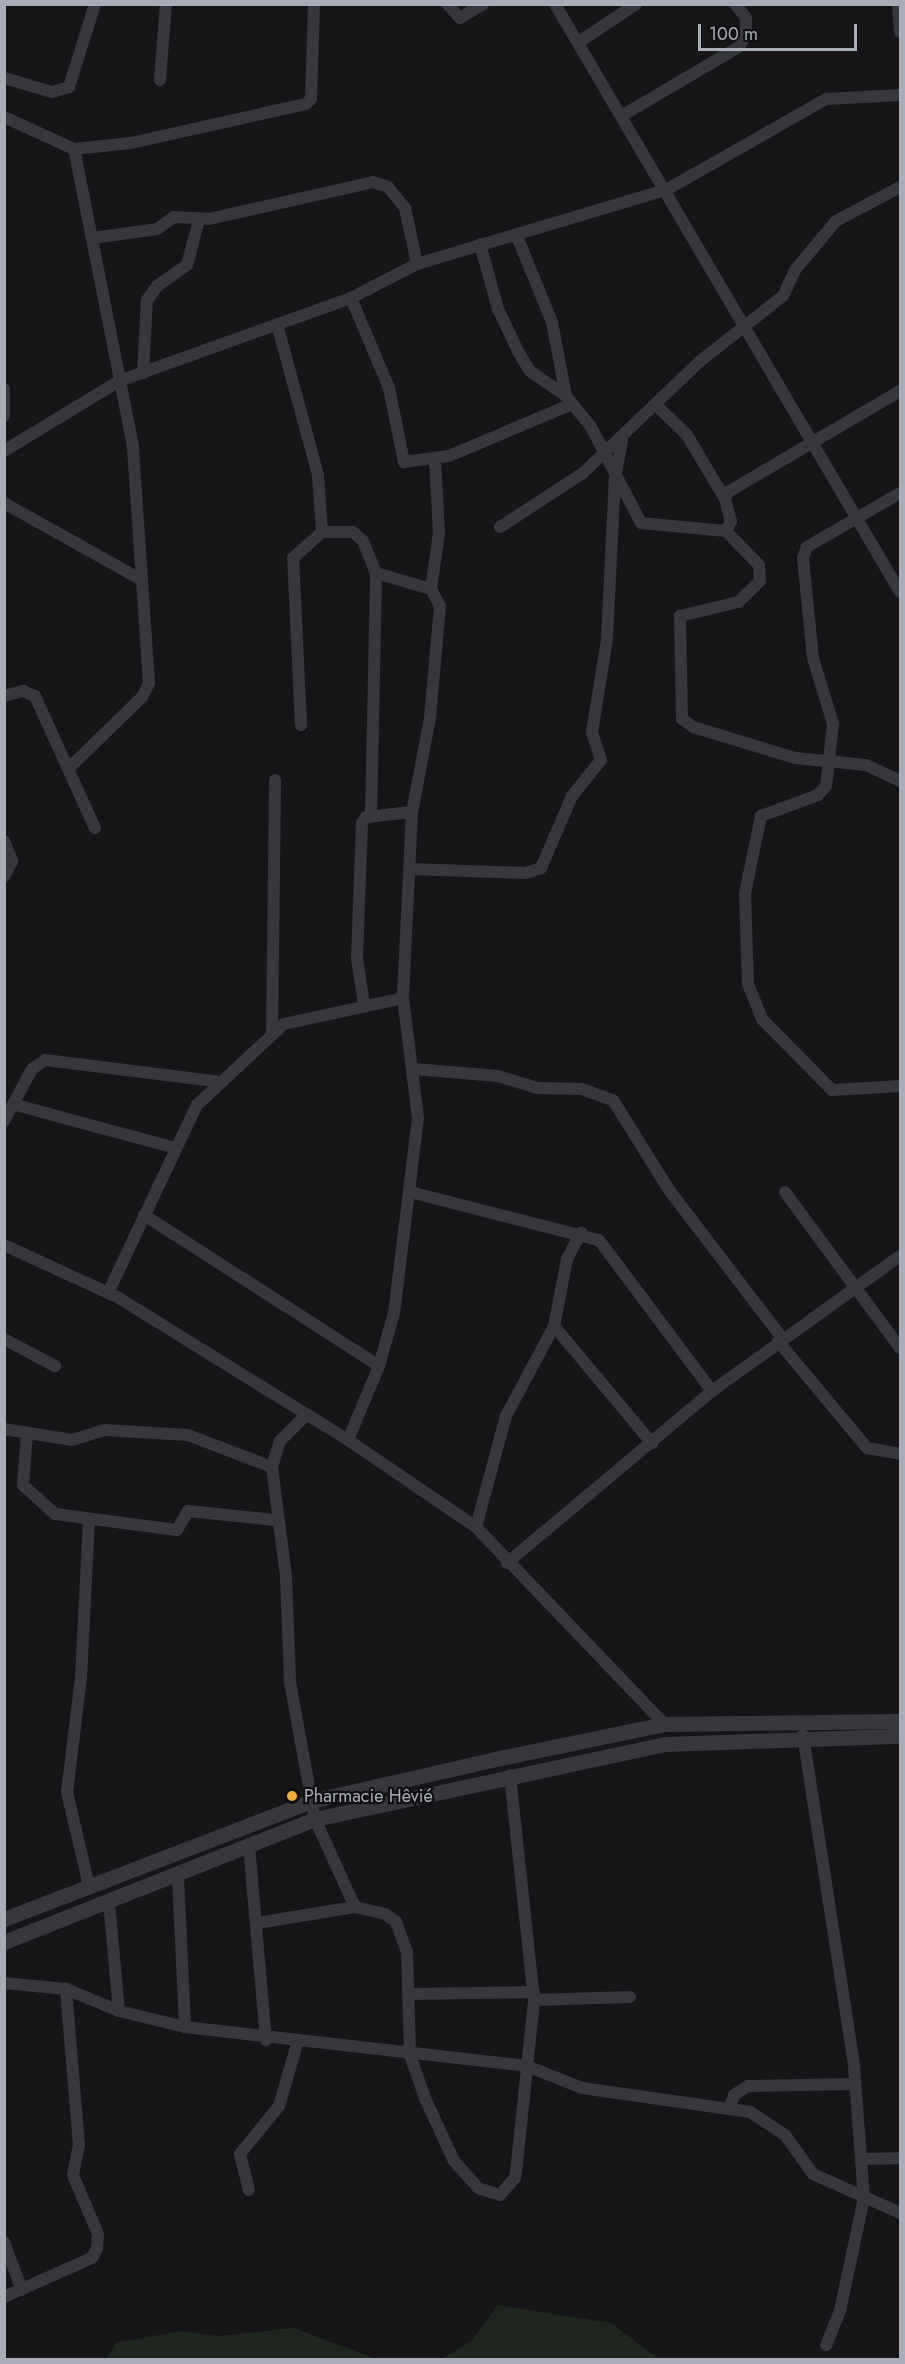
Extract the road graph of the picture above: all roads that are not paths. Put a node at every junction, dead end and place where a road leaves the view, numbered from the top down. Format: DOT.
graph roads {
  1 [pos="95,4"];
  2 [pos="166,4"];
  3 [pos="314,4"];
  4 [pos="447,4"];
  5 [pos="483,4"];
  6 [pos="555,4"];
  7 [pos="636,4"];
  8 [pos="735,4"];
  9 [pos="898,4"];
  10 [pos="900,30"];
  11 [pos="579,42"];
  12 [pos="4,78"];
  13 [pos="160,80"];
  14 [pos="900,95"];
  15 [pos="623,115"];
  16 [pos="4,117"];
  17 [pos="74,149"];
  18 [pos="900,187"];
  19 [pos="666,190"];
  20 [pos="199,220"];
  21 [pos="516,234"];
  22 [pos="93,238"];
  23 [pos="480,244"];
  24 [pos="417,264"];
  25 [pos="351,298"];
  26 [pos="277,324"];
  27 [pos="746,326"];
  28 [pos="143,373"];
  29 [pos="119,381"];
  30 [pos="4,389"];
  31 [pos="900,391"];
  32 [pos="569,400"];
  33 [pos="657,406"];
  34 [pos="4,416"];
  35 [pos="622,441"];
  36 [pos="812,441"];
  37 [pos="4,451"];
  38 [pos="604,455"];
  39 [pos="435,458"];
  40 [pos="615,477"];
  41 [pos="900,493"];
  42 [pos="725,499"];
  43 [pos="4,503"];
  44 [pos="857,517"];
  45 [pos="500,527"];
  46 [pos="726,531"];
  47 [pos="322,532"];
  48 [pos="376,573"];
  49 [pos="142,580"];
  50 [pos="431,589"];
  51 [pos="900,592"];
  52 [pos="4,696"];
  53 [pos="301,725"];
  54 [pos="830,760"];
  55 [pos="68,770"];
  56 [pos="275,780"];
  57 [pos="900,781"];
  58 [pos="412,812"];
  59 [pos="371,817"];
  60 [pos="95,828"];
  61 [pos="4,841"];
  62 [pos="410,869"];
  63 [pos="4,877"];
  64 [pos="404,998"];
  65 [pos="364,1005"];
  66 [pos="272,1033"];
  67 [pos="414,1070"];
  68 [pos="221,1082"];
  69 [pos="900,1086"];
  70 [pos="16,1105"];
  71 [pos="4,1121"];
  72 [pos="175,1148"];
  73 [pos="410,1192"];
  74 [pos="785,1192"];
  75 [pos="144,1215"];
  76 [pos="581,1233"];
  77 [pos="4,1245"];
  78 [pos="900,1256"];
  79 [pos="855,1289"];
  80 [pos="108,1293"];
  81 [pos="554,1326"];
  82 [pos="4,1339"];
  83 [pos="780,1340"];
  84 [pos="900,1348"];
  85 [pos="55,1366"];
  86 [pos="379,1366"];
  87 [pos="712,1391"];
  88 [pos="305,1416"];
  89 [pos="4,1429"];
  90 [pos="27,1434"];
  91 [pos="348,1440"];
  92 [pos="651,1443"];
  93 [pos="900,1454"];
  94 [pos="272,1467"];
  95 [pos="89,1519"];
  96 [pos="275,1520"];
  97 [pos="476,1527"];
  98 [pos="507,1563"];
  99 [pos="900,1720"];
  100 [pos="664,1724"];
  101 [pos="803,1736"];
  102 [pos="900,1736"];
  103 [pos="510,1775"];
  104 [pos="311,1801"];
  105 [pos="315,1819"];
  106 [pos="249,1846"];
  107 [pos="178,1877"];
  108 [pos="89,1886"];
  109 [pos="109,1902"];
  110 [pos="355,1907"];
  111 [pos="4,1919"];
  112 [pos="257,1923"];
  113 [pos="4,1942"];
  114 [pos="4,1983"];
  115 [pos="66,1989"];
  116 [pos="408,1994"];
  117 [pos="534,1996"];
  118 [pos="630,1997"];
  119 [pos="119,2011"];
  120 [pos="185,2028"];
  121 [pos="266,2040"];
  122 [pos="297,2044"];
  123 [pos="410,2055"];
  124 [pos="526,2066"];
  125 [pos="854,2084"];
  126 [pos="730,2108"];
  127 [pos="900,2158"];
  128 [pos="861,2159"];
  129 [pos="249,2190"];
  130 [pos="864,2198"];
  131 [pos="900,2213"];
  132 [pos="4,2242"];
  133 [pos="22,2290"];
  134 [pos="4,2297"];
  135 [pos="826,2345"];
  1 -- 12 [label="street"];
  2 -- 13 [label="street"];
  3 -- 17 [label="street"];
  4 -- 5 [label="street"];
  6 -- 11 [label="street"];
  7 -- 11 [label="street"];
  8 -- 15 [label="street"];
  9 -- 10 [label="street"];
  11 -- 15 [label="street"];
  14 -- 19 [label="street"];
  15 -- 19 [label="street"];
  16 -- 17 [label="street"];
  17 -- 22 [label="street"];
  18 -- 27 [label="street"];
  19 -- 21 [label="street"];
  19 -- 27 [label="street"];
  20 -- 22 [label="street"];
  20 -- 24 [label="street"];
  20 -- 28 [label="street"];
  21 -- 23 [label="street"];
  21 -- 32 [label="street"];
  22 -- 29 [label="street"];
  23 -- 24 [label="street"];
  23 -- 32 [label="street"];
  24 -- 25 [label="street"];
  25 -- 26 [label="street"];
  25 -- 39 [label="street"];
  26 -- 28 [label="street"];
  26 -- 47 [label="street"];
  27 -- 33 [label="street"];
  27 -- 36 [label="street"];
  28 -- 29 [label="street"];
  29 -- 37 [label="street"];
  29 -- 49 [label="street"];
  30 -- 34 [label="street"];
  31 -- 36 [label="street"];
  32 -- 38 [label="street"];
  32 -- 39 [label="street"];
  33 -- 35 [label="street"];
  33 -- 42 [label="street"];
  35 -- 38 [label="street"];
  35 -- 40 [label="street"];
  36 -- 42 [label="street"];
  36 -- 44 [label="street"];
  38 -- 40 [label="street"];
  38 -- 45 [label="street"];
  39 -- 50 [label="street"];
  40 -- 46 [label="street"];
  40 -- 62 [label="street"];
  41 -- 44 [label="street"];
  42 -- 46 [label="street"];
  43 -- 49 [label="street"];
  44 -- 51 [label="street"];
  44 -- 54 [label="street"];
  46 -- 54 [label="street"];
  47 -- 48 [label="street"];
  47 -- 53 [label="street"];
  48 -- 50 [label="street"];
  48 -- 59 [label="street"];
  49 -- 55 [label="street"];
  50 -- 58 [label="street"];
  52 -- 55 [label="street"];
  54 -- 57 [label="street"];
  54 -- 69 [label="street"];
  55 -- 60 [label="street"];
  56 -- 66 [label="street"];
  58 -- 59 [label="street"];
  58 -- 62 [label="street"];
  59 -- 65 [label="street"];
  61 -- 63 [label="street"];
  62 -- 64 [label="street"];
  64 -- 65 [label="street"];
  64 -- 67 [label="street"];
  65 -- 66 [label="street"];
  66 -- 68 [label="street"];
  67 -- 73 [label="street"];
  67 -- 83 [label="street"];
  68 -- 70 [label="street"];
  68 -- 72 [label="street"];
  70 -- 71 [label="street"];
  70 -- 72 [label="street"];
  72 -- 75 [label="street"];
  73 -- 76 [label="street"];
  73 -- 86 [label="street"];
  74 -- 79 [label="street"];
  75 -- 80 [label="street"];
  75 -- 86 [label="street"];
  76 -- 81 [label="street"];
  76 -- 87 [label="street"];
  77 -- 80 [label="street"];
  78 -- 79 [label="street"];
  79 -- 83 [label="street"];
  79 -- 84 [label="street"];
  80 -- 88 [label="street"];
  81 -- 92 [label="street"];
  81 -- 97 [label="street"];
  82 -- 85 [label="street"];
  83 -- 87 [label="street"];
  83 -- 93 [label="street"];
  86 -- 91 [label="street"];
  87 -- 92 [label="street"];
  88 -- 91 [label="street"];
  88 -- 94 [label="street"];
  89 -- 90 [label="street"];
  90 -- 94 [label="street"];
  90 -- 95 [label="street"];
  91 -- 97 [label="street"];
  92 -- 98 [label="street"];
  94 -- 96 [label="street"];
  95 -- 96 [label="street"];
  95 -- 108 [label="street"];
  96 -- 104 [label="street"];
  97 -- 98 [label="street"];
  98 -- 100 [label="street"];
  99 -- 100 [label="street"];
  100 -- 104 [label="street"];
  101 -- 102 [label="street"];
  101 -- 103 [label="street"];
  101 -- 125 [label="street"];
  103 -- 105 [label="street"];
  103 -- 117 [label="street"];
  104 -- 105 [label="street"];
  104 -- 108 [label="street"];
  105 -- 106 [label="street"];
  105 -- 110 [label="street"];
  106 -- 107 [label="street"];
  106 -- 112 [label="street"];
  107 -- 109 [label="street"];
  107 -- 120 [label="street"];
  108 -- 111 [label="street"];
  109 -- 113 [label="street"];
  109 -- 119 [label="street"];
  110 -- 112 [label="street"];
  110 -- 116 [label="street"];
  112 -- 121 [label="street"];
  114 -- 115 [label="street"];
  115 -- 119 [label="street"];
  115 -- 133 [label="street"];
  116 -- 117 [label="street"];
  116 -- 123 [label="street"];
  117 -- 118 [label="street"];
  117 -- 124 [label="street"];
  119 -- 120 [label="street"];
  120 -- 121 [label="street"];
  121 -- 122 [label="street"];
  122 -- 123 [label="street"];
  122 -- 129 [label="street"];
  123 -- 124 [label="street"];
  123 -- 124 [label="street"];
  124 -- 126 [label="street"];
  125 -- 126 [label="street"];
  125 -- 128 [label="street"];
  126 -- 130 [label="street"];
  127 -- 128 [label="street"];
  128 -- 130 [label="street"];
  130 -- 131 [label="street"];
  130 -- 135 [label="street"];
  132 -- 133 [label="street"];
  133 -- 134 [label="street"];
}
